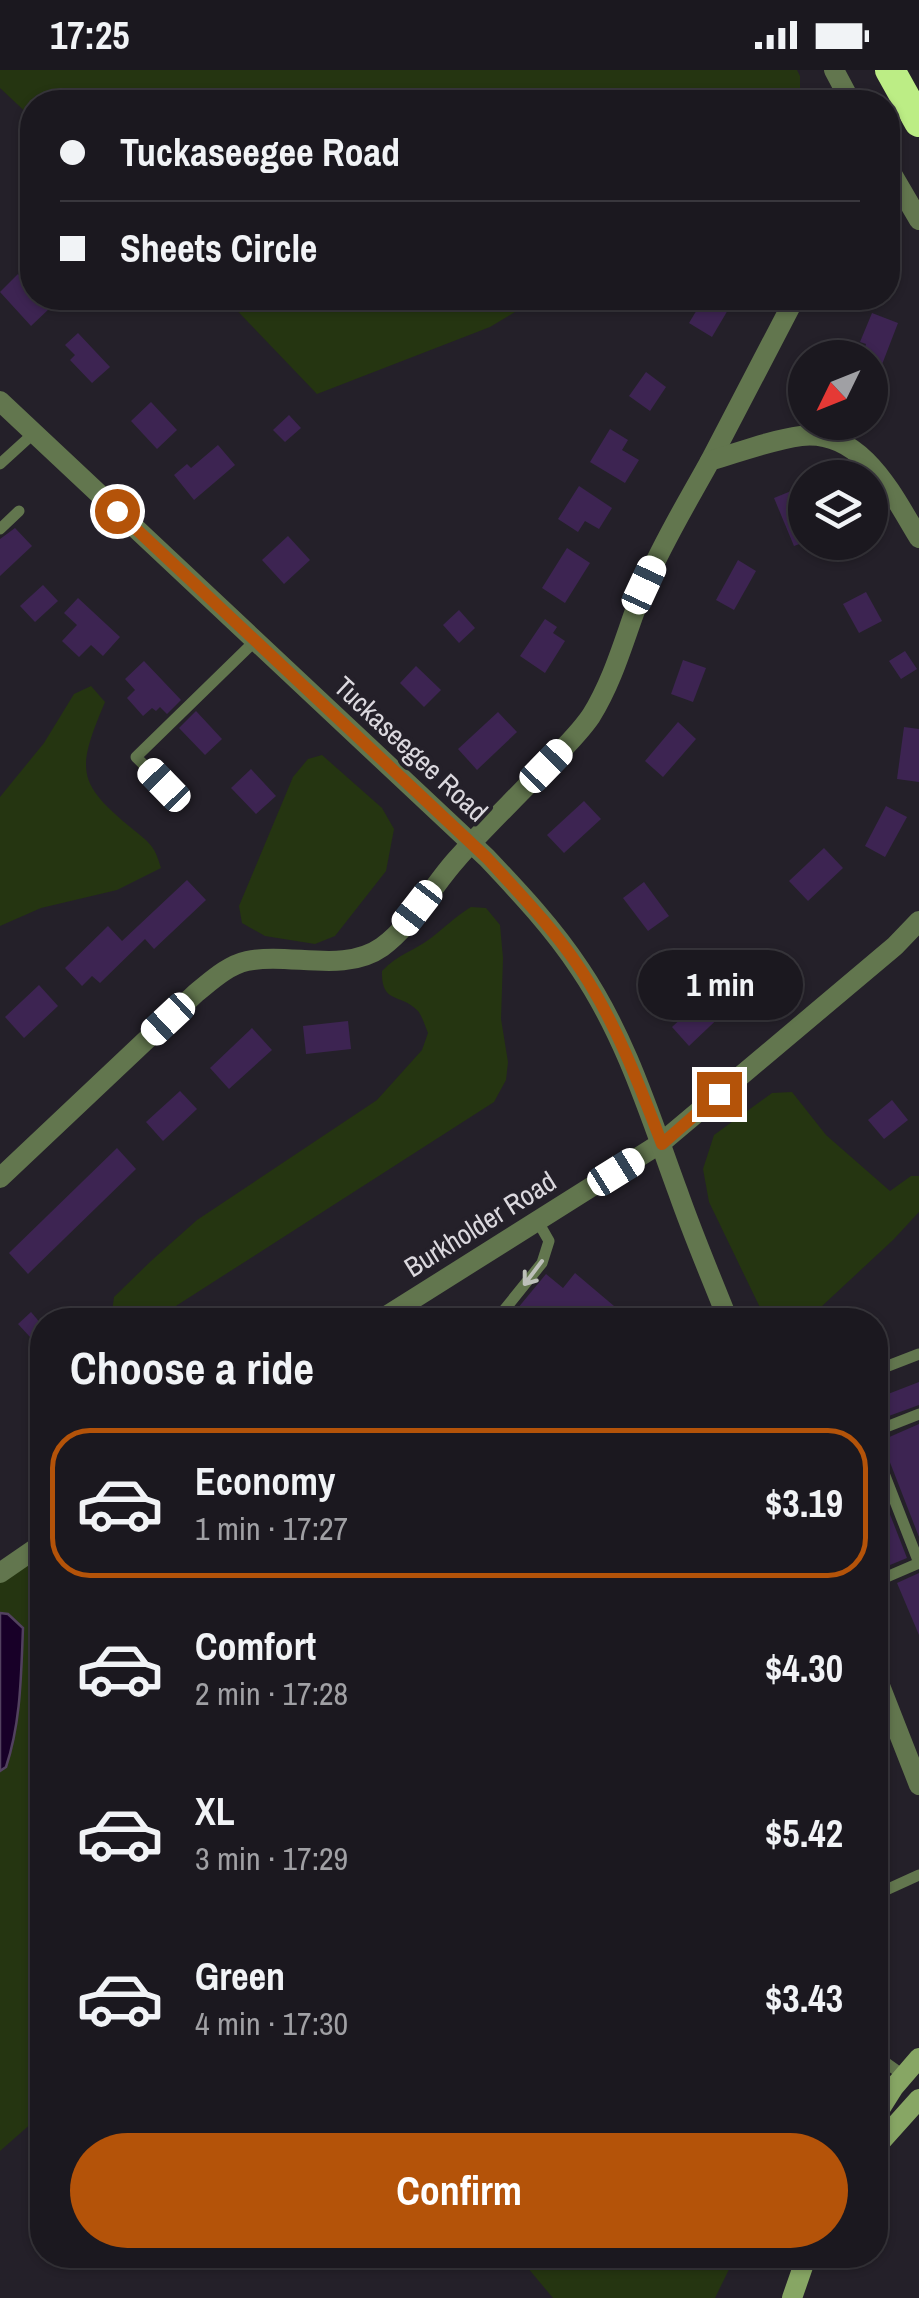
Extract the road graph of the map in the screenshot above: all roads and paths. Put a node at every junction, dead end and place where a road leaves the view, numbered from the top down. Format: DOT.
graph roads {
  1 [pos="890,70"];
  2 [pos="919,122"];
  3 [pos="900,188"];
  4 [pos="919,220"];
  5 [pos="789,310"];
  6 [pos="0,401"];
  7 [pos="34,433"];
  8 [pos="710,461"];
  9 [pos="0,464"];
  10 [pos="19,511"];
  11 [pos="0,529"];
  12 [pos="919,538"];
  13 [pos="255,640"];
  14 [pos="164,785"];
  15 [pos="472,844"];
  16 [pos="919,922"];
  17 [pos="662,1144"];
  18 [pos="0,1178"];
  19 [pos="538,1220"];
  20 [pos="401,1308"];
  21 [pos="506,1308"];
  22 [pos="723,1308"];
  23 [pos="919,1354"];
  24 [pos="888,1366"];
  25 [pos="919,1414"];
  26 [pos="888,1426"];
  27 [pos="888,1484"];
  28 [pos="30,1552"];
  29 [pos="919,1564"];
  30 [pos="0,1573"];
  31 [pos="888,1577"];
  32 [pos="888,1700"];
  33 [pos="913,1752"];
  34 [pos="919,1785"];
  35 [pos="919,1875"];
  36 [pos="888,1889"];
  37 [pos="919,2058"];
  38 [pos="888,2064"];
  39 [pos="904,2075"];
  40 [pos="888,2098"];
  41 [pos="916,2105"];
  42 [pos="888,2134"];
  43 [pos="802,2268"];
  44 [pos="792,2298"];
  1 -- 2 [label="highway"];
  3 -- 4 [label="street"];
  5 -- 8 [label="street"];
  6 -- 7 [label="street, Tuckaseegee Road"];
  7 -- 9 [label="lane"];
  7 -- 13 [label="street, Tuckaseegee Road"];
  8 -- 12 [label="street"];
  8 -- 15 [label="street"];
  10 -- 11 [label="lane"];
  13 -- 14 [label="lane"];
  13 -- 15 [label="street, Tuckaseegee Road"];
  15 -- 17 [label="street, Tuckaseegee Road"];
  15 -- 18 [label="street"];
  16 -- 17 [label="street, Burkholder Road"];
  17 -- 19 [label="street, Burkholder Road"];
  17 -- 22 [label="street, Tuckaseegee Road"];
  19 -- 20 [label="street, Burkholder Road"];
  19 -- 21 [label="lane, one-way"];
  23 -- 24 [label="lane"];
  25 -- 26 [label="lane"];
  27 -- 29 [label="lane"];
  28 -- 30 [label="street"];
  29 -- 31 [label="lane"];
  32 -- 33 [label="street"];
  33 -- 34 [label="street"];
  35 -- 36 [label="lane"];
  37 -- 39 [label="main road"];
  38 -- 39 [label="lane"];
  39 -- 40 [label="main road"];
  41 -- 42 [label="main road"];
  43 -- 44 [label="main road"];
}
